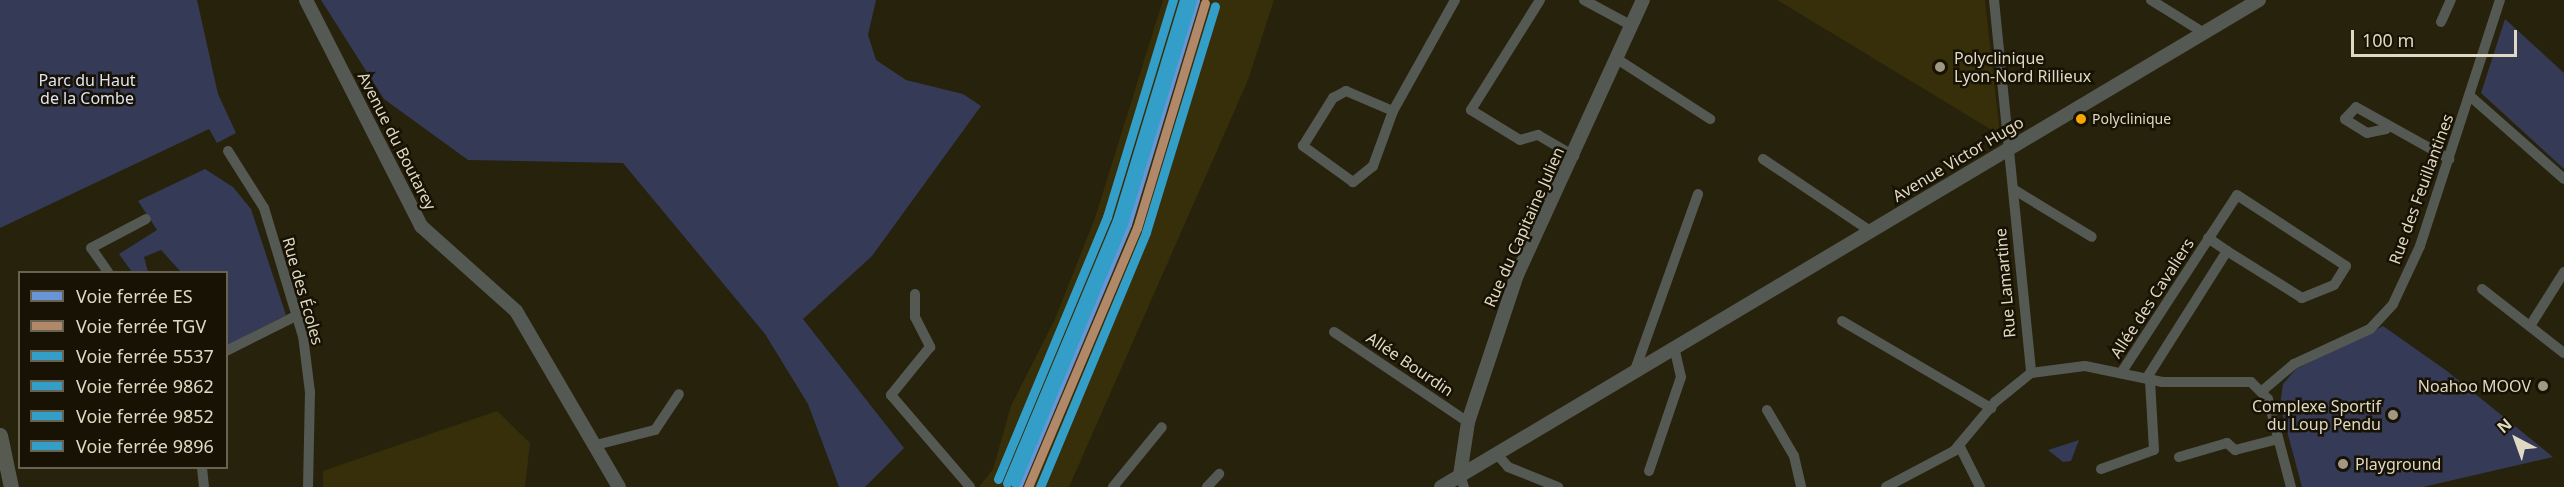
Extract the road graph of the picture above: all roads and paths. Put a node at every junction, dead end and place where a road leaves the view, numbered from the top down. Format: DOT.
graph roads {
  1 [pos="306,0"];
  2 [pos="1455,0"];
  3 [pos="1540,0"];
  4 [pos="1584,0"];
  5 [pos="1643,0"];
  6 [pos="1994,0"];
  7 [pos="2151,0"];
  8 [pos="2259,0"];
  9 [pos="2451,0"];
  10 [pos="2500,0"];
  11 [pos="2441,22"];
  12 [pos="1632,26"];
  13 [pos="2204,33"];
  14 [pos="1617,59"];
  15 [pos="2470,96"];
  16 [pos="1393,111"];
  17 [pos="1710,119"];
  18 [pos="2386,129"];
  19 [pos="2010,148"];
  20 [pos="228,151"];
  21 [pos="1574,156"];
  22 [pos="1763,159"];
  23 [pos="2449,159"];
  24 [pos="2564,178"];
  25 [pos="2013,189"];
  26 [pos="1698,194"];
  27 [pos="146,219"];
  28 [pos="1870,231"];
  29 [pos="2092,237"];
  30 [pos="2208,238"];
  31 [pos="2227,251"];
  32 [pos="107,271"];
  33 [pos="2564,272"];
  34 [pos="2482,289"];
  35 [pos="915,294"];
  36 [pos="296,316"];
  37 [pos="1842,321"];
  38 [pos="2530,326"];
  39 [pos="1334,332"];
  40 [pos="1674,347"];
  41 [pos="228,350"];
  42 [pos="2564,353"];
  43 [pos="1635,370"];
  44 [pos="2031,373"];
  45 [pos="2121,373"];
  46 [pos="2148,379"];
  47 [pos="2262,391"];
  48 [pos="679,394"];
  49 [pos="1991,408"];
  50 [pos="1767,410"];
  51 [pos="1468,422"];
  52 [pos="1162,427"];
  53 [pos="0,435"];
  54 [pos="2278,439"];
  55 [pos="596,445"];
  56 [pos="1959,445"];
  57 [pos="1496,453"];
  58 [pos="2178,457"];
  59 [pos="3,465"];
  60 [pos="202,469"];
  61 [pos="2102,469"];
  62 [pos="1649,471"];
  63 [pos="1219,474"];
  64 [pos="1462,481"];
  65 [pos="11,487"];
  66 [pos="204,487"];
  67 [pos="308,487"];
  68 [pos="620,487"];
  69 [pos="970,487"];
  70 [pos="1113,487"];
  71 [pos="1207,487"];
  72 [pos="1441,487"];
  73 [pos="1558,487"];
  74 [pos="1801,487"];
  75 [pos="1886,487"];
  76 [pos="1980,487"];
  77 [pos="2291,487"];
  1 -- 55 [label="street, Avenue du Boutarey"];
  2 -- 16 [label="street"];
  3 -- 21 [label="street"];
  4 -- 12 [label="street"];
  5 -- 12 [label="street, Rue du Capitaine Julien"];
  6 -- 19 [label="street, Rue Lamartine"];
  7 -- 13 [label="street"];
  8 -- 13 [label="street, Avenue Victor Hugo"];
  9 -- 11 [label="street"];
  10 -- 15 [label="street, Rue des Feuillantines"];
  12 -- 14 [label="street, Rue du Capitaine Julien"];
  13 -- 19 [label="street, Avenue Victor Hugo"];
  14 -- 17 [label="street"];
  14 -- 21 [label="street, Rue du Capitaine Julien"];
  15 -- 23 [label="street, Rue des Feuillantines"];
  15 -- 24 [label="street"];
  16 -- 16 [label="street"];
  18 -- 23 [label="street"];
  19 -- 25 [label="street, Rue Lamartine"];
  19 -- 28 [label="street, Avenue Victor Hugo"];
  20 -- 36 [label="street, Rue des Écoles"];
  21 -- 51 [label="street, Rue du Capitaine Julien"];
  22 -- 28 [label="street"];
  23 -- 47 [label="street, Rue des Feuillantines"];
  25 -- 29 [label="street"];
  25 -- 44 [label="street, Rue Lamartine"];
  26 -- 43 [label="street"];
  27 -- 32 [label="street"];
  28 -- 40 [label="street, Avenue Victor Hugo"];
  30 -- 31 [label="street, Allée des Cavaliers"];
  30 -- 31 [label="street, Allée des Cavaliers"];
  30 -- 45 [label="street, Allée des Cavaliers"];
  31 -- 46 [label="street"];
  33 -- 38 [label="street"];
  34 -- 38 [label="street"];
  35 -- 69 [label="street"];
  36 -- 41 [label="street"];
  36 -- 67 [label="street, Rue des Écoles"];
  37 -- 49 [label="street"];
  38 -- 42 [label="street"];
  39 -- 51 [label="street, Allée Bourdin"];
  40 -- 43 [label="street, Avenue Victor Hugo"];
  40 -- 62 [label="street"];
  43 -- 57 [label="street, Avenue Victor Hugo"];
  44 -- 45 [label="street"];
  44 -- 49 [label="street"];
  45 -- 46 [label="street"];
  46 -- 47 [label="street"];
  46 -- 61 [label="street"];
  47 -- 54 [label="street"];
  48 -- 55 [label="street"];
  49 -- 56 [label="street"];
  50 -- 74 [label="street"];
  51 -- 64 [label="street, Rue du Capitaine Julien"];
  52 -- 70 [label="street"];
  53 -- 59 [label="main road"];
  54 -- 58 [label="street"];
  54 -- 77 [label="street"];
  55 -- 68 [label="street, Avenue du Boutarey"];
  56 -- 75 [label="street"];
  56 -- 76 [label="street"];
  57 -- 64 [label="street, Avenue Victor Hugo"];
  57 -- 73 [label="street"];
  59 -- 65 [label="main road"];
  60 -- 66 [label="street"];
  63 -- 71 [label="street"];
  64 -- 72 [label="street, Avenue Victor Hugo"];
}
